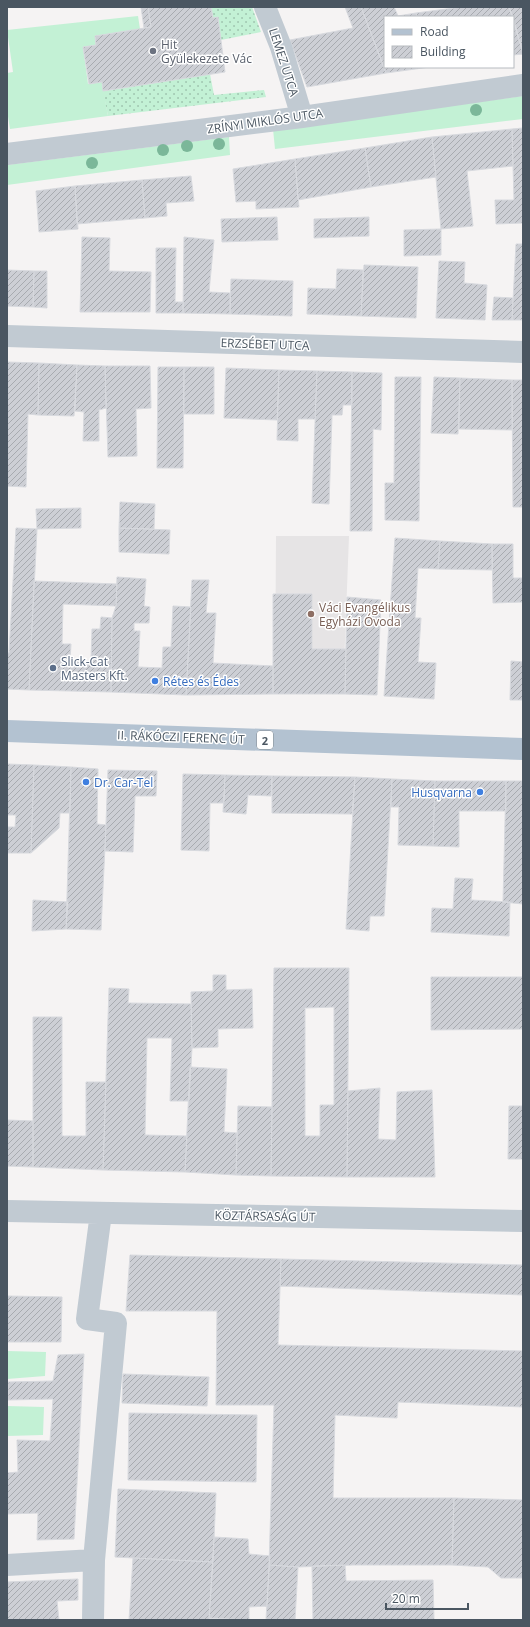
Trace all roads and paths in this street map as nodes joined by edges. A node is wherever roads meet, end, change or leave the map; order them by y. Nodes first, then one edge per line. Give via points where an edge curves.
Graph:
1 (266, 7) edge
2 (523, 86) edge
3 (302, 117) junction
4 (7, 154) edge
5 (7, 336) edge
6 (523, 352) edge
7 (7, 731) edge
8 (523, 749) edge
9 (7, 1211) edge
10 (101, 1212) junction
11 (523, 1221) edge
12 (94, 1560) junction
13 (7, 1566) edge
14 (93, 1620) edge

1 - 3 street, LEMEZ UTCA
2 - 3 street, ZRÍNYI MIKLÓS UTCA
3 - 4 street, ZRÍNYI MIKLÓS UTCA
5 - 6 street, ERZSÉBET UTCA
7 - 8 main road, II. RÁKÓCZI FERENC ÚT / 2
9 - 10 street, KÖZTÁRSASÁG ÚT
10 - 11 street, KÖZTÁRSASÁG ÚT
10 - 12 street via 87,1319 116,1323
12 - 13 street
12 - 14 street

